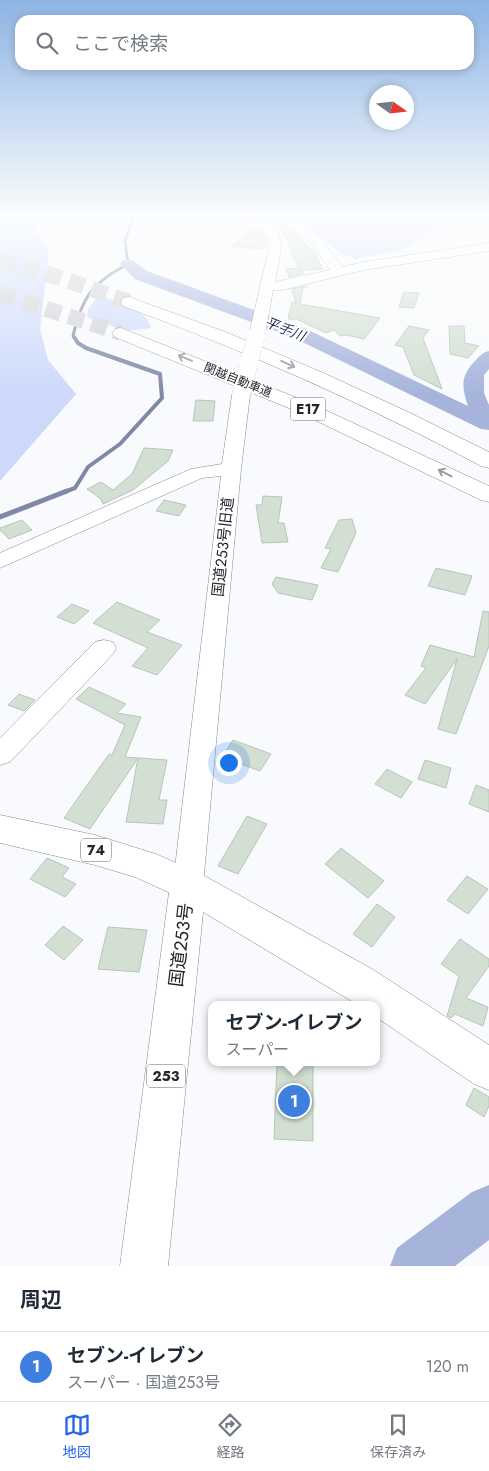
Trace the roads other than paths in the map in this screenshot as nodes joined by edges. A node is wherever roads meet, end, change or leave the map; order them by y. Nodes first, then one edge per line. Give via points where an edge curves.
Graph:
1 (270, 277) edge
2 (318, 277) edge
3 (268, 286) junction
4 (129, 302) tunnel mouth
5 (121, 334) tunnel mouth
6 (489, 461) edge
7 (232, 470) junction
8 (489, 495) edge
9 (0, 561) edge
10 (104, 648) dead end
11 (0, 755) edge
12 (0, 829) edge
13 (188, 885) junction
14 (489, 1070) edge
15 (144, 1266) edge

1 - 3 street, 国道253号旧道
2 - 3 street
3 - 7 street, 国道253号旧道, bridge via 241,396
4 -> 6 main road, E17 via 321,379
8 -> 5 main road, 関越自動車道 / E17 via 303,407
7 - 9 street via 198,473
7 - 13 street, 国道253号旧道
10 - 11 street
12 - 13 main road, 74 via 144,864
13 - 14 main road, 国道253号 via 358,982
13 - 15 main road, 国道253号 / 253

